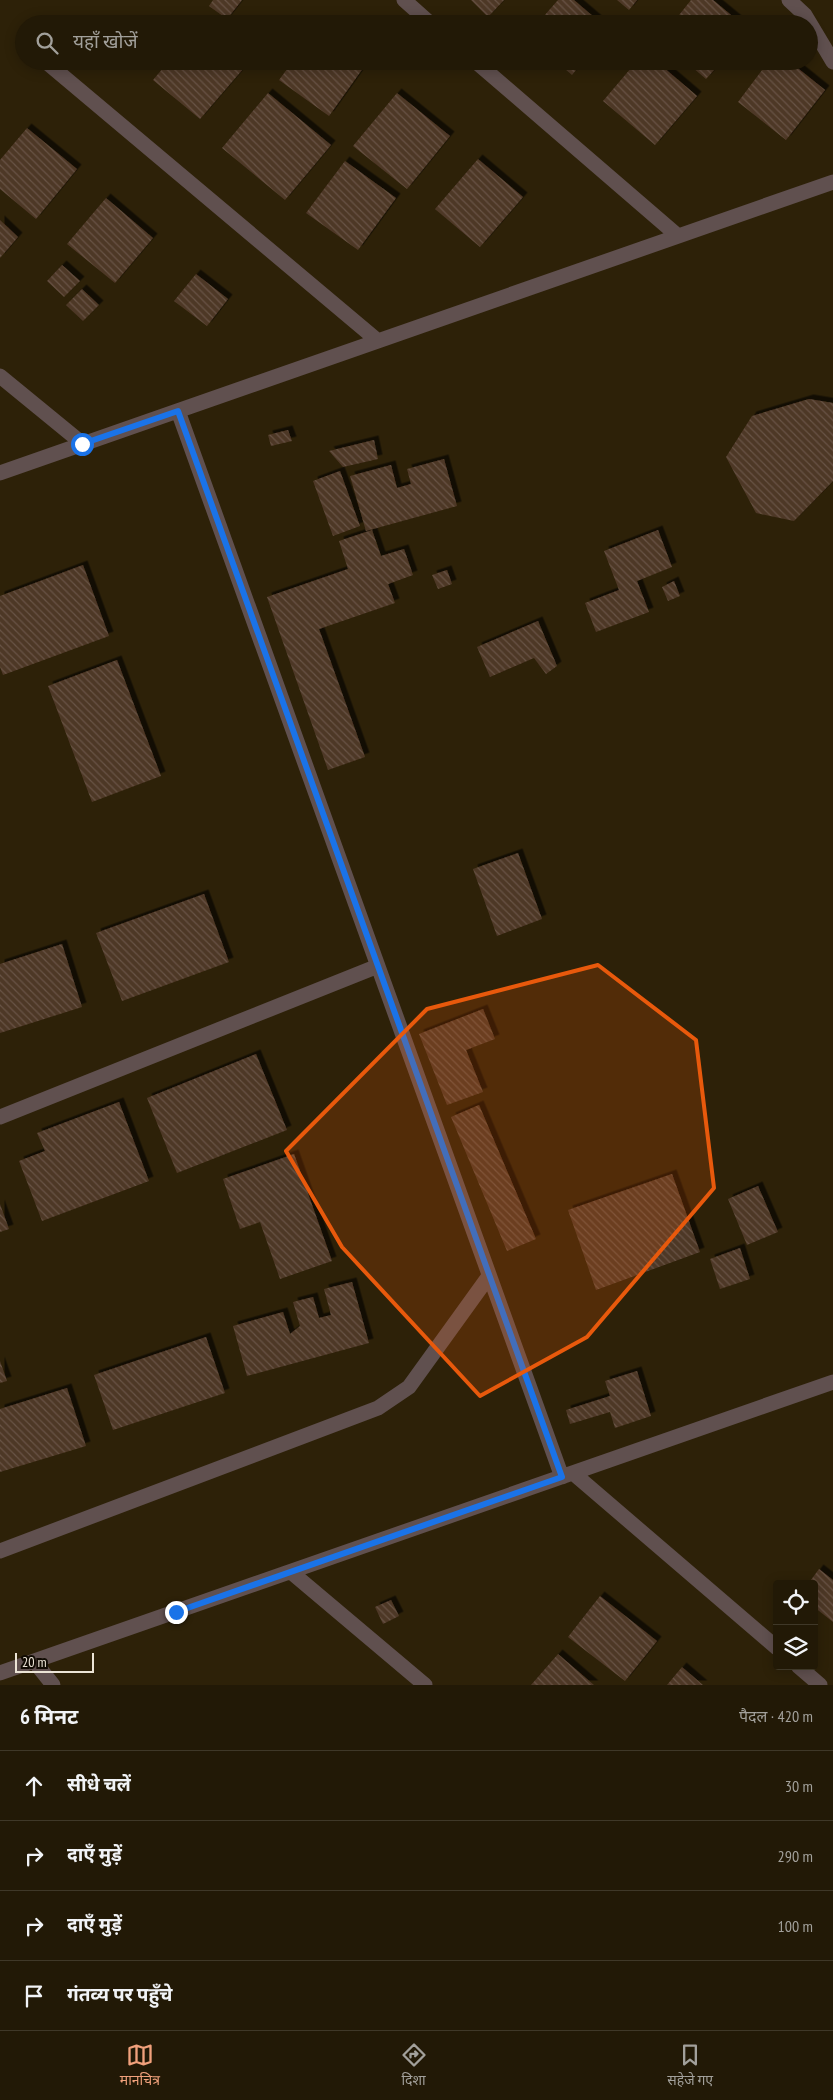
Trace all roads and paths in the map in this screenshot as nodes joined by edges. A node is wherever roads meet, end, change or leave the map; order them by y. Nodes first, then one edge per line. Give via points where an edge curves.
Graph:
1 (404, 0) edge
2 (789, 0) edge
3 (421, 15) edge
4 (805, 15) edge
5 (818, 37) edge
6 (833, 62) edge
7 (56, 70) edge
8 (485, 70) edge
9 (833, 182) edge
10 (678, 236) junction
11 (378, 341) junction
12 (0, 376) edge
13 (178, 411) junction
14 (82, 444) junction
15 (0, 474) edge
16 (378, 966) junction
17 (0, 1117) edge
18 (489, 1276) junction
19 (833, 1382) edge
20 (567, 1475) junction
21 (0, 1551) edge
22 (291, 1572) junction
23 (773, 1645) edge
24 (34, 1661) junction
25 (803, 1670) edge
26 (0, 1673) edge
27 (52, 1685) edge
28 (425, 1685) edge
29 (820, 1685) edge

1 - 3 street
2 - 4 street
5 - 6 street
7 - 11 street
8 - 10 street
9 - 10 street
10 - 11 street
11 - 13 street
12 - 14 street
13 - 14 street
13 - 16 street
14 - 15 street
16 - 17 street
16 - 18 street
18 - 20 street
18 - 21 street via 409,1387 378,1408
19 - 20 street
20 - 22 street
20 - 23 street
22 - 24 street
22 - 28 street
24 - 26 street
24 - 27 street
25 - 29 street

